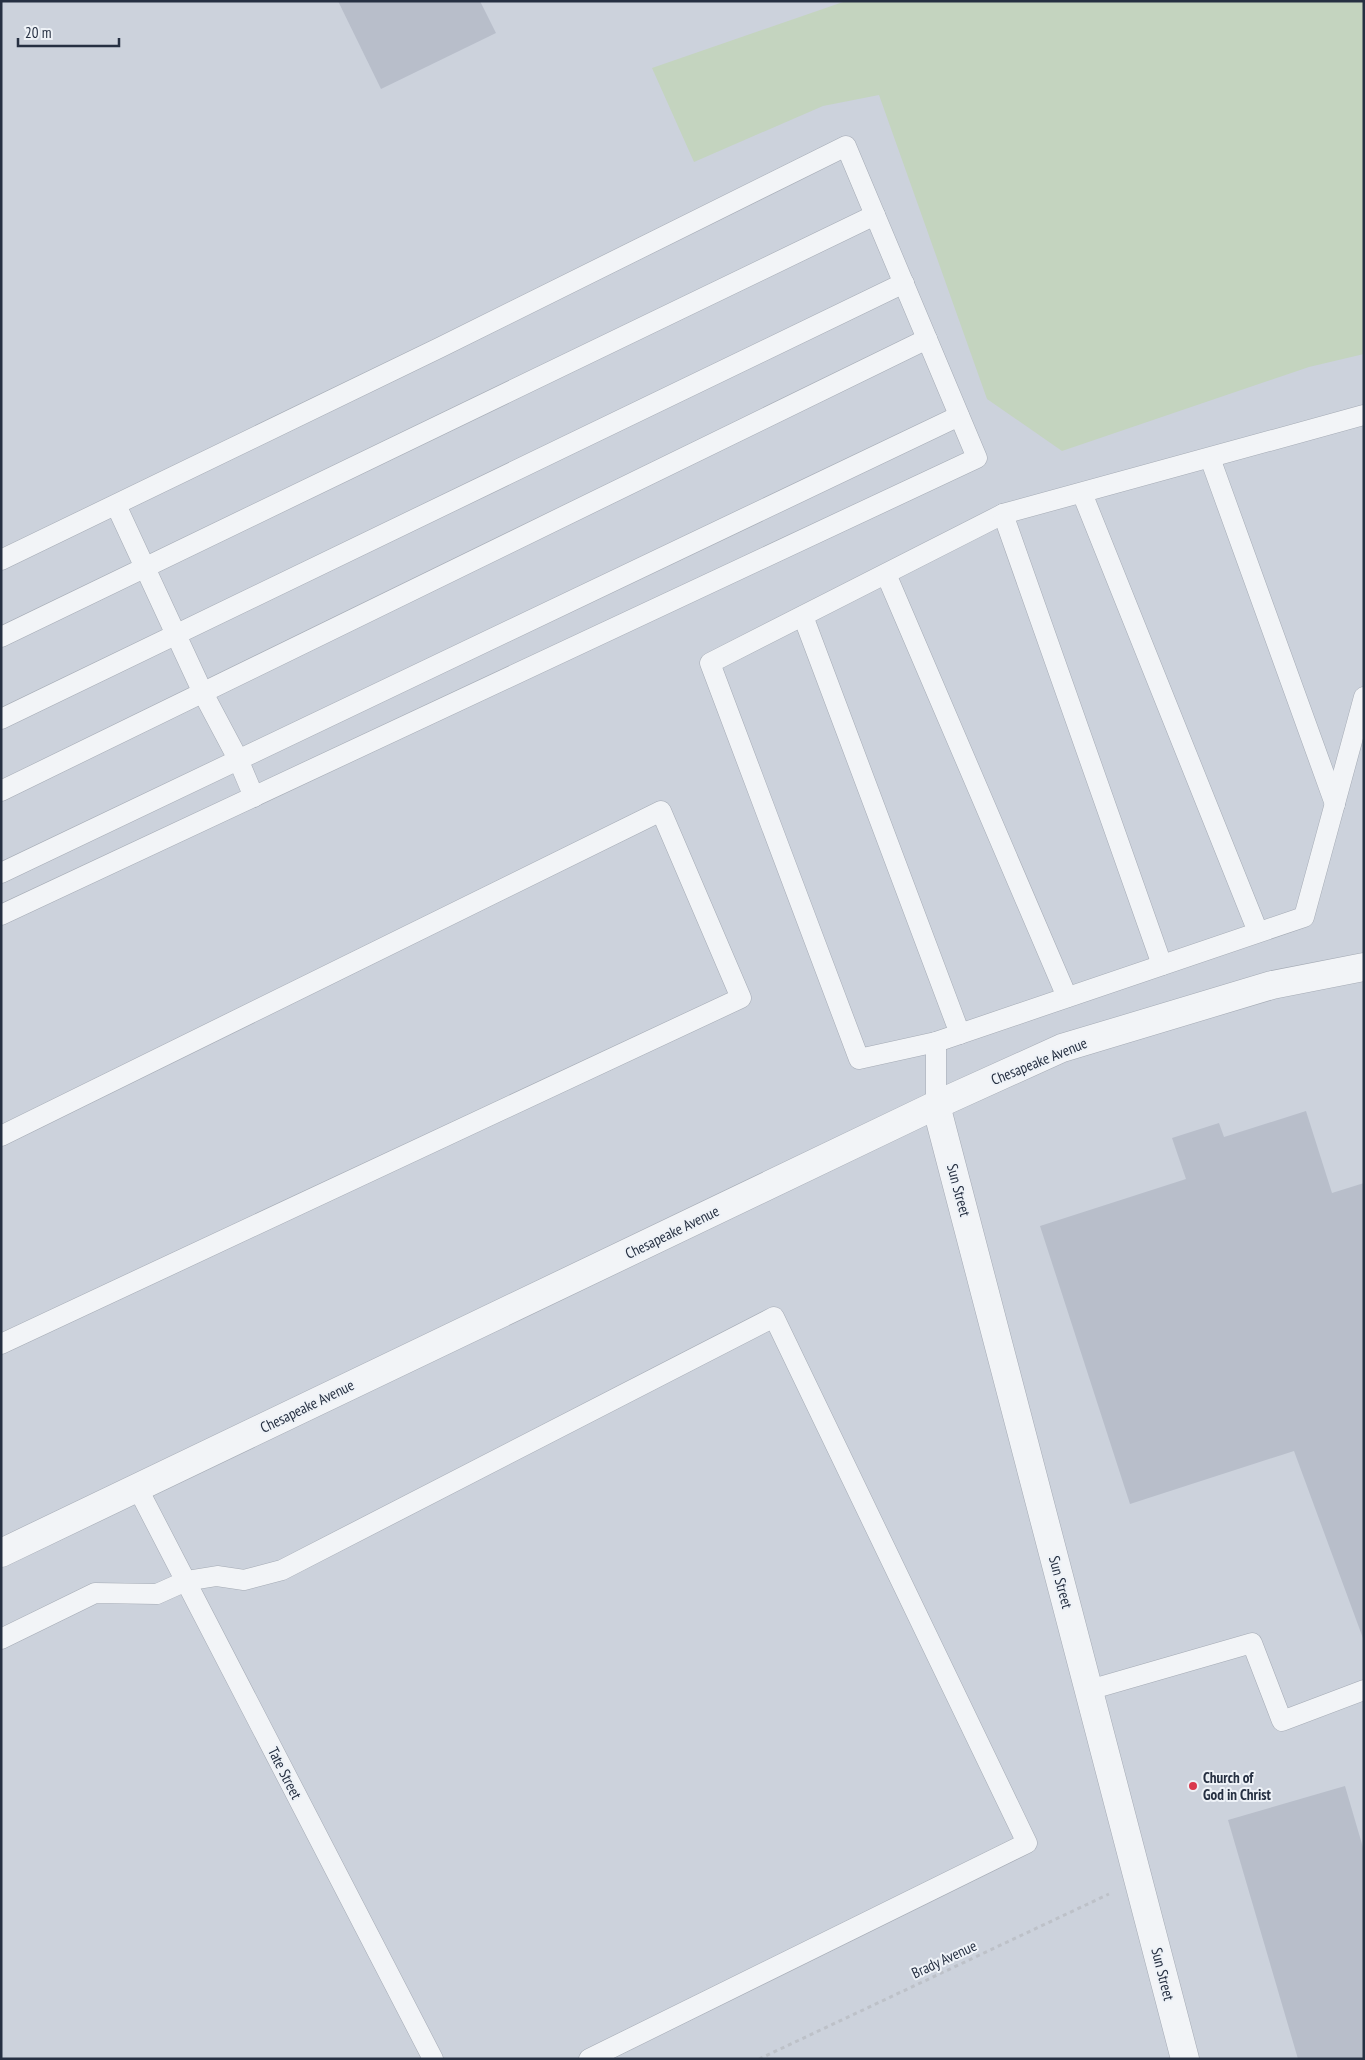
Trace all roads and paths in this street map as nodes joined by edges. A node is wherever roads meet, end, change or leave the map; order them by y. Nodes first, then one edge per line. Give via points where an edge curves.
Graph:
1 (875, 215) junction
2 (904, 283) junction
3 (927, 339) junction
4 (1364, 415) edge
5 (959, 416) junction
6 (1210, 458) junction
7 (1082, 493) junction
8 (116, 505) junction
9 (1003, 514) junction
10 (1, 560) edge
11 (145, 568) junction
12 (886, 574) junction
13 (803, 616) junction
14 (177, 634) junction
15 (1, 637) edge
16 (203, 692) junction
17 (1364, 697) edge
18 (1, 719) edge
19 (238, 760) junction
20 (1, 791) edge
21 (254, 797) junction
22 (1335, 804) junction
23 (1, 873) edge
24 (1, 915) edge
25 (1258, 932) junction
26 (1162, 965) junction
27 (1364, 967) edge
28 (1067, 997) junction
29 (960, 1034) junction
30 (936, 1042) junction
31 (936, 1105) junction
32 (1, 1136) edge
33 (1, 1344) edge
34 (137, 1488) junction
35 (2, 1549) edge
36 (186, 1581) junction
37 (1, 1639) edge
38 (1089, 1690) junction
39 (1364, 1690) edge
40 (1139, 1880) junction
41 (433, 2059) edge
42 (589, 2059) edge
43 (759, 2059) edge
44 (1185, 2059) edge

1 - 2 lane
1 - 8 lane via 846,146
1 - 11 lane
2 - 3 lane
2 - 14 lane
3 - 5 lane
3 - 16 lane
4 - 6 lane
5 - 19 lane
5 - 21 lane via 977,458
6 - 7 lane
6 - 22 lane
7 - 9 lane
7 - 25 lane
8 - 10 lane
8 - 11 lane
9 - 12 lane
9 - 26 lane
11 - 14 lane
11 - 15 lane
12 - 13 lane
12 - 28 lane
13 - 29 lane
13 - 30 lane via 710,663 859,1058
14 - 16 lane
14 - 18 lane
16 - 19 lane
16 - 20 lane
17 - 22 lane
19 - 21 lane
19 - 23 lane
21 - 24 lane
22 - 25 lane via 1304,917
25 - 26 lane
26 - 28 lane
27 - 31 street, Chesapeake Avenue via 1272,985 1062,1048
28 - 29 lane
29 - 30 lane
30 - 31 lane
31 - 34 street, Chesapeake Avenue
31 - 38 street, Sun Street
32 - 33 lane via 661,811 741,998
34 - 35 street, Chesapeake Avenue
34 - 36 lane, Tate Street
36 - 37 lane via 157,1594 95,1593
36 - 41 lane, Tate Street
36 - 42 lane via 217,1576 244,1580 282,1570 774,1317 1027,1843
38 - 39 lane via 1252,1643 1282,1721
38 - 40 street, Sun Street
40 - 43 path, Brady Avenue
40 - 44 street, Sun Street

